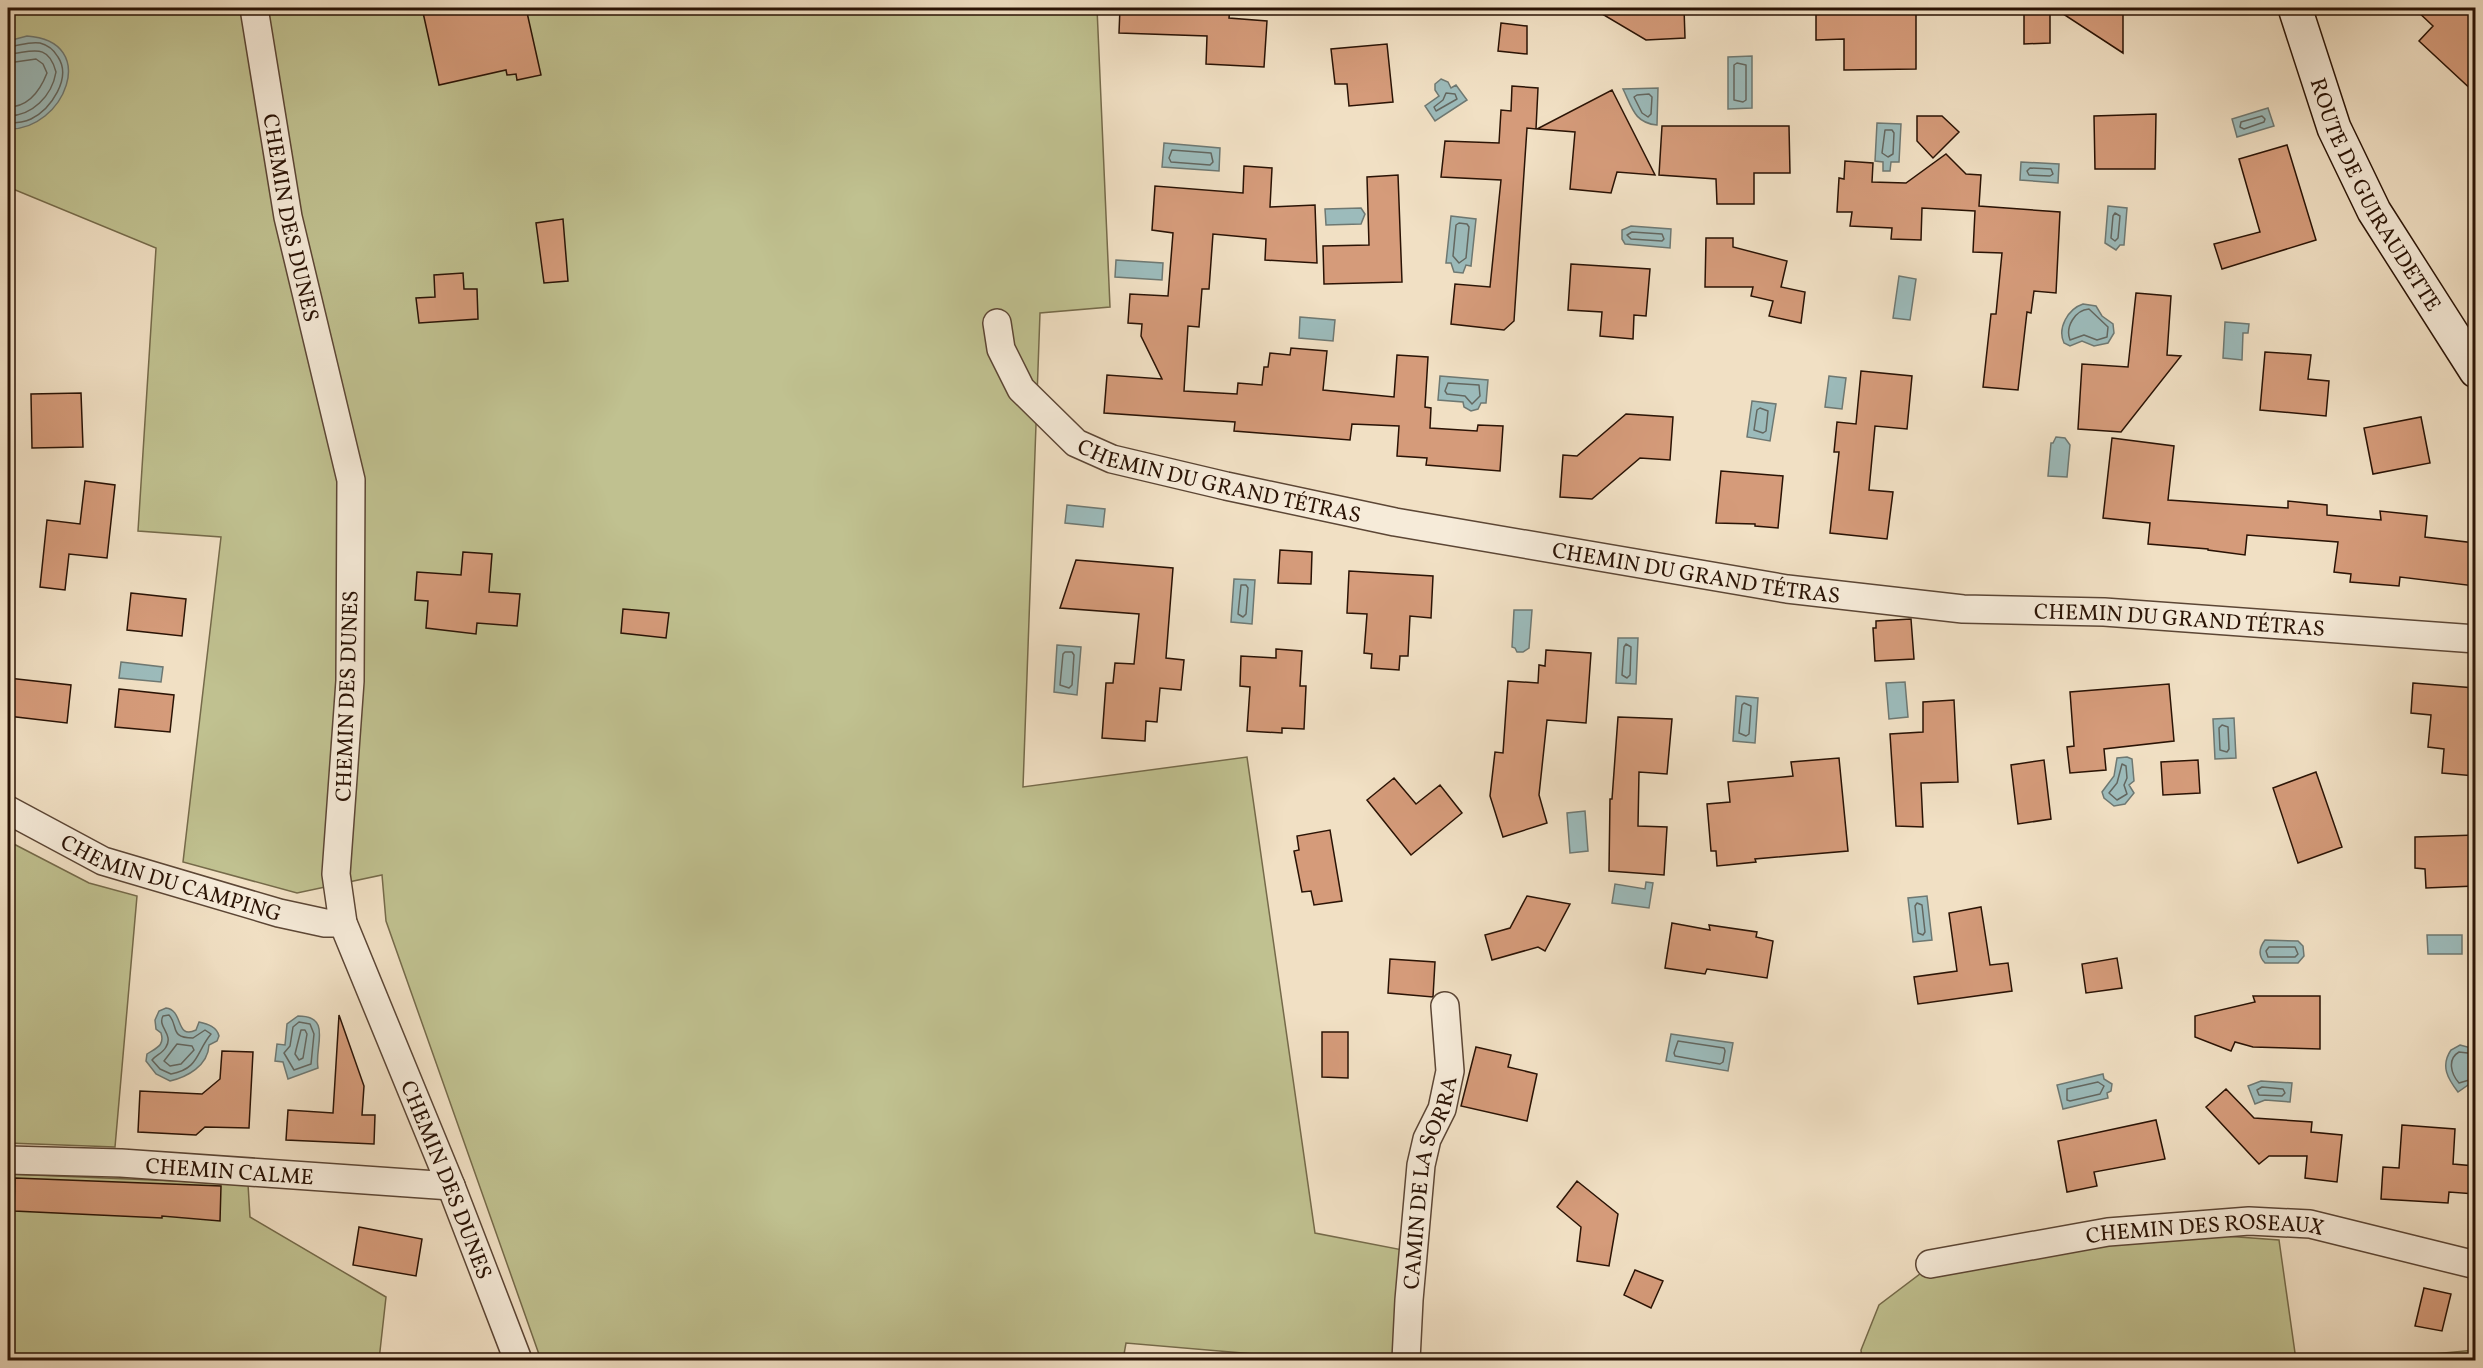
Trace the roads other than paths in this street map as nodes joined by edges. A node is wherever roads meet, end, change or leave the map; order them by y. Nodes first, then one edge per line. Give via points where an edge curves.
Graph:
1 (254, 8) edge
2 (2295, 8) edge
3 (997, 323) dead end
4 (2475, 371) edge
5 (2475, 639) edge
6 (8, 810) edge
7 (343, 923) junction
8 (1445, 1006) dead end
9 (8, 1160) edge
10 (451, 1186) junction
11 (1930, 1264) dead end
12 (2475, 1265) edge
13 (518, 1360) edge
14 (1407, 1360) edge

1 - 7 street, CHEMIN DES DUNES via 288,217 351,480 350,681 336,874
2 - 4 street, ROUTE DE GUIRAUDETTE via 2334,128 2374,211
3 - 5 street, CHEMIN DU GRAND TÉTRAS via 1001,349 1021,389 1076,443 1112,459 1226,486 1395,522 1787,589 1963,609 2115,613
6 - 7 street, CHEMIN DU CAMPING via 103,861 279,913
7 - 10 street, CHEMIN DES DUNES
8 - 14 street, CAMIN DE LA SORRA via 1450,1071 1442,1109 1420,1165
9 - 10 street, CHEMIN CALME via 121,1163
10 - 13 street, CHEMIN DES DUNES
11 - 12 street, CHEMIN DES ROSEAUX via 2108,1232 2248,1221 2310,1224

